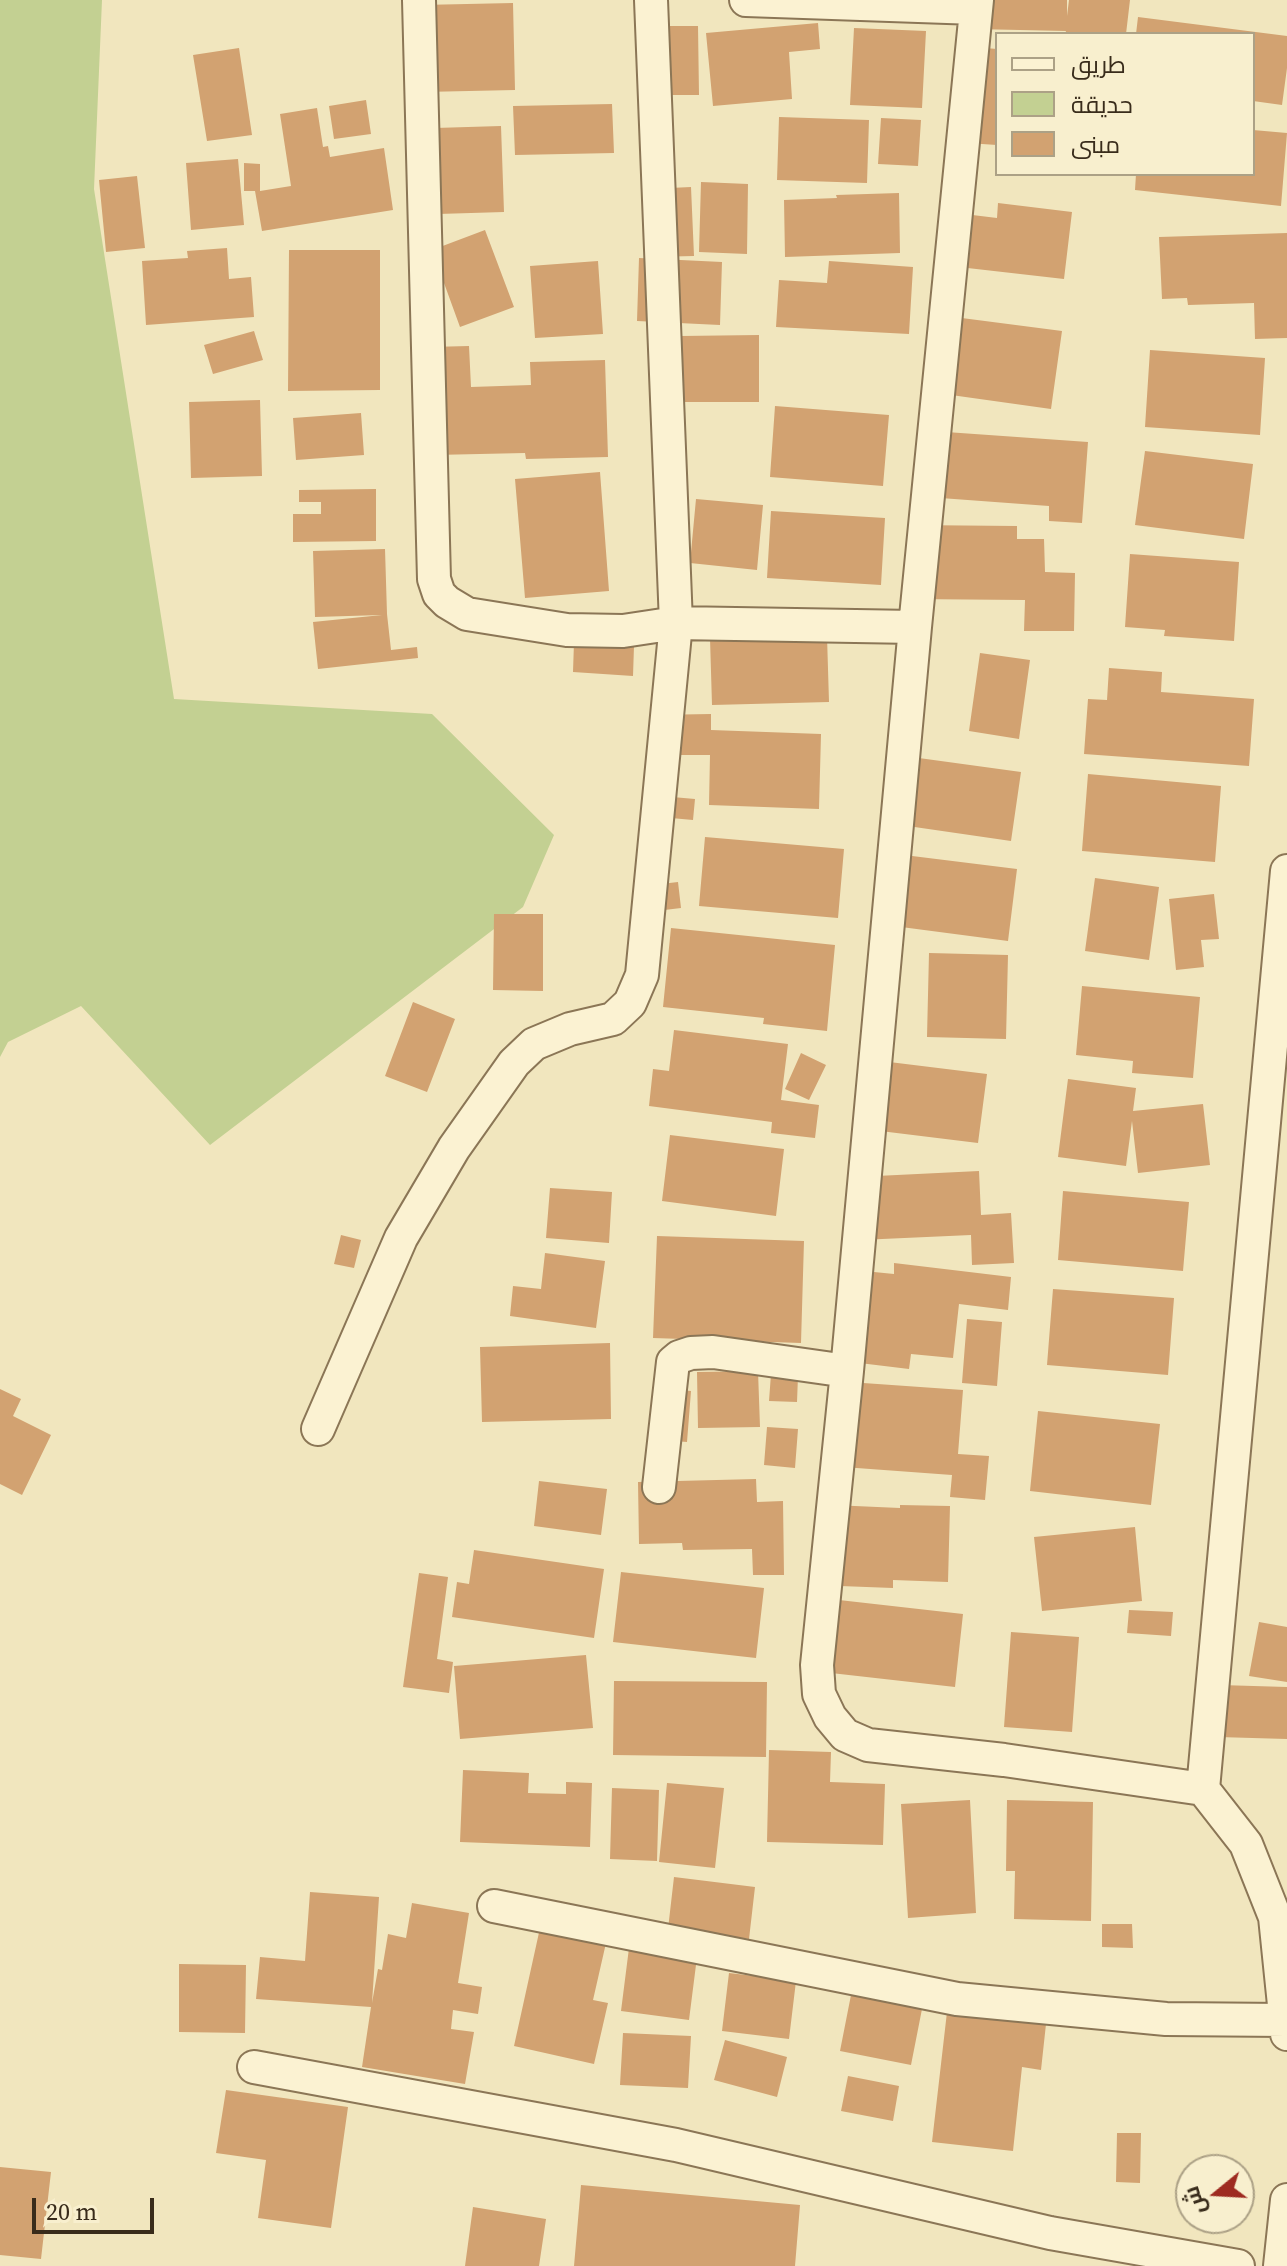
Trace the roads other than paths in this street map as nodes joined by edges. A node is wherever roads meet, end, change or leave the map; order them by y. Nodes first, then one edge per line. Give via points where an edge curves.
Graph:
1 (419, 0) edge
2 (651, 0) edge
3 (746, 0) edge
4 (976, 4) edge
5 (676, 623) junction
6 (915, 627) junction
7 (1287, 871) edge
8 (847, 1371) junction
9 (318, 1429) dead end
10 (659, 1487) dead end
11 (1203, 1789) junction
12 (494, 1906) dead end
13 (1286, 2027) edge
14 (254, 2067) dead end
15 (1287, 2200) edge
16 (1238, 2266) edge
17 (1280, 2266) edge

1 - 5 street via 434,579 439,594 467,614 567,630 623,631
2 - 5 street
3 - 4 street
4 - 6 street
5 - 6 street
5 - 9 street via 642,975 630,1003 613,1019 534,1044 514,1063 454,1148 401,1238
6 - 8 street
7 - 11 street
8 - 10 street via 713,1352 679,1357 673,1362
8 - 11 street via 817,1665 819,1694 845,1735 868,1745
11 - 13 street via 1246,1844 1275,1917
12 - 13 street via 957,1999
14 - 16 street via 676,2145 1050,2233
15 - 17 street

